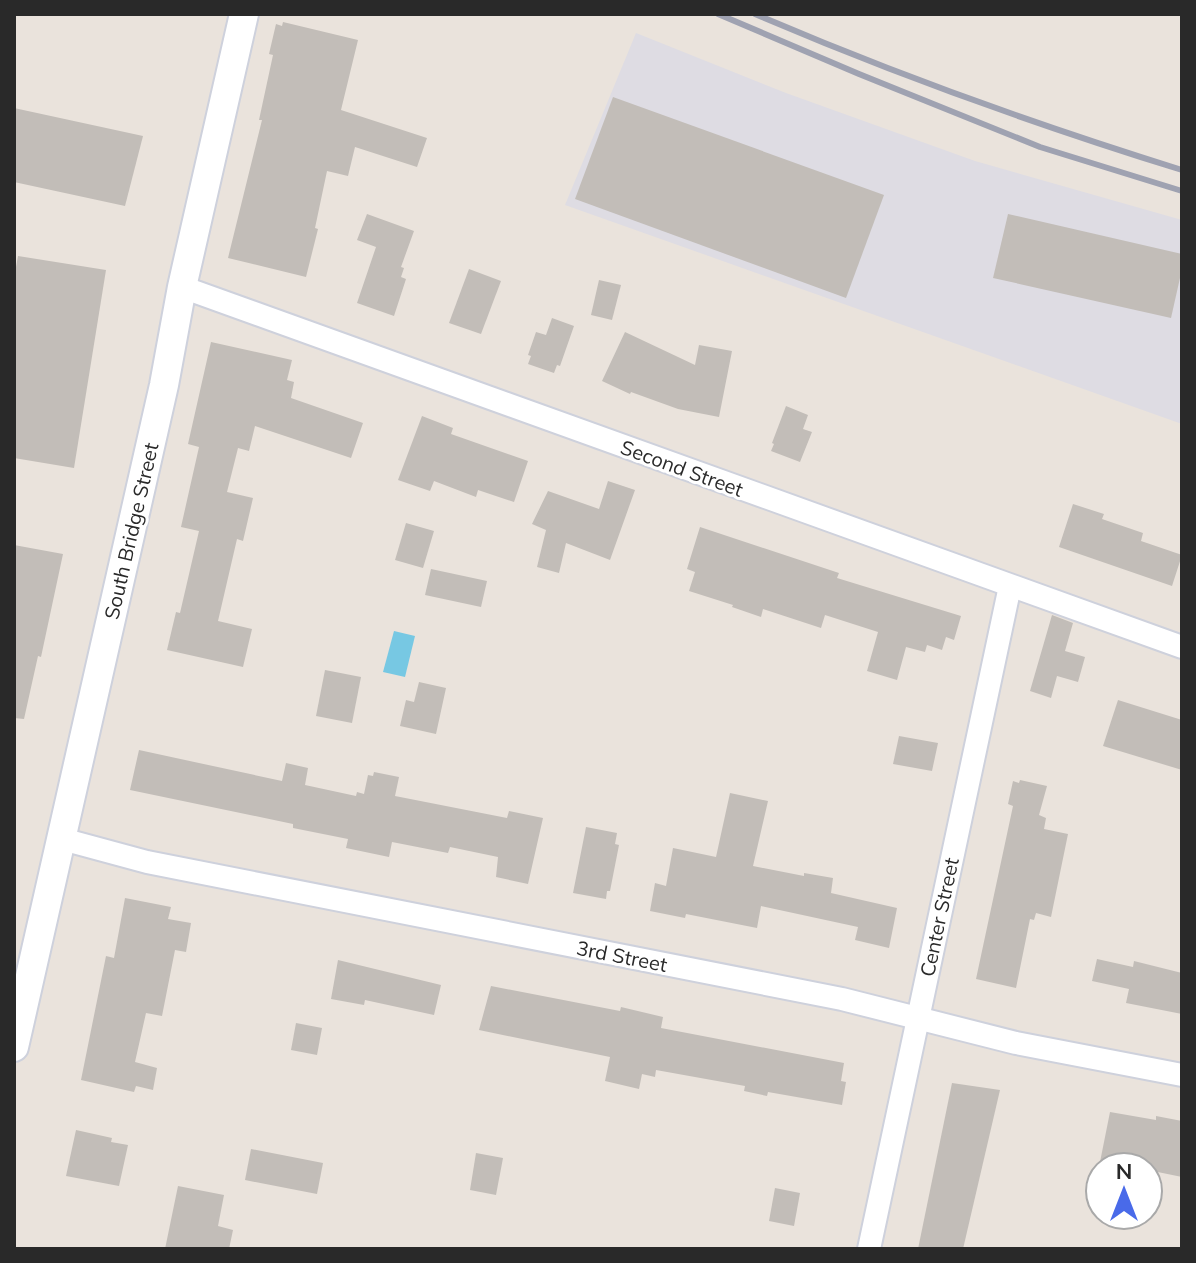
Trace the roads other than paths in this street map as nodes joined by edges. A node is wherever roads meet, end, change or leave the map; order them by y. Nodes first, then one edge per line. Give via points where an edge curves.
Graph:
1 (244, 14) edge
2 (182, 287) junction
3 (1010, 586) junction
4 (1182, 647) edge
5 (62, 839) junction
6 (917, 1018) junction
7 (14, 1047) edge
8 (1182, 1075) edge
9 (869, 1249) edge

1 - 2 street, South Bridge Street
2 - 3 street, Second Street
2 - 5 street, South Bridge Street
3 - 4 street, Second Street
3 - 6 street, Center Street
5 - 6 street, 3rd Street via 147,862
5 - 7 street, South Bridge Street
6 - 8 street, 3rd Street
6 - 9 street, Center Street

